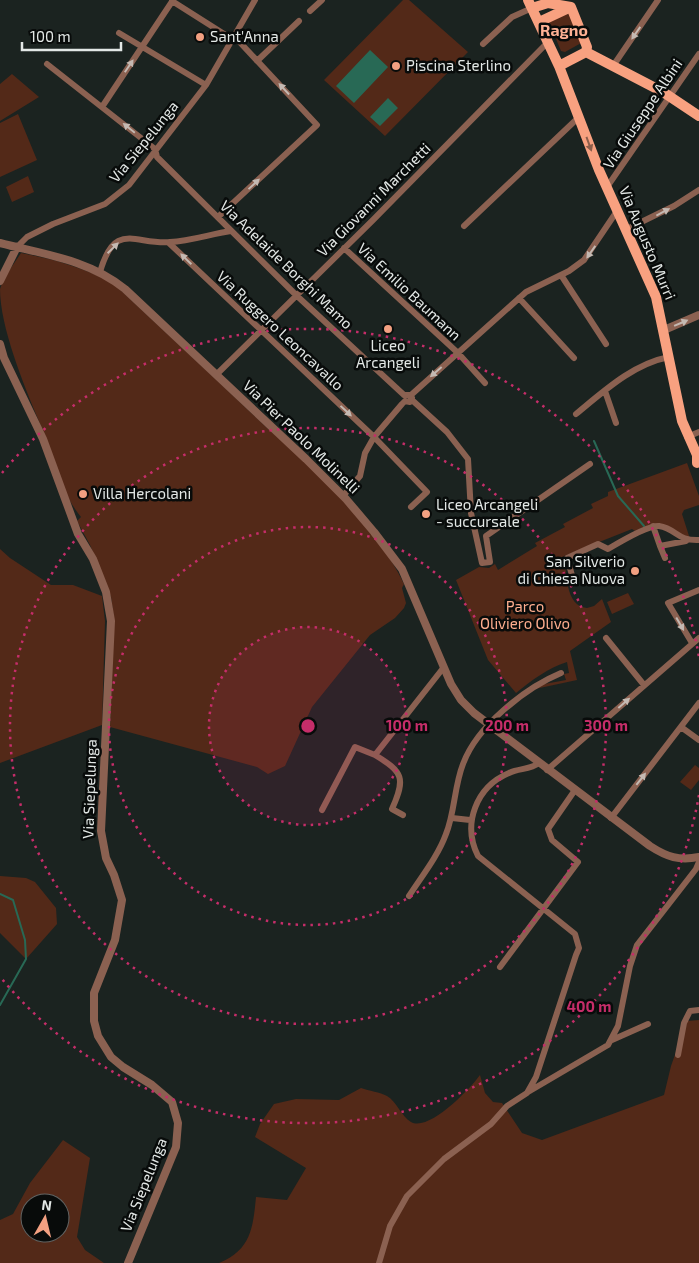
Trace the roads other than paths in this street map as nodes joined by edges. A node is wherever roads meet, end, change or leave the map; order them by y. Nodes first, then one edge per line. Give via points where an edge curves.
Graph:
1 (255, 0) edge
2 (322, 0) edge
3 (658, 0) edge
4 (173, 1) edge
5 (573, 3) edge
6 (530, 4) edge
7 (310, 12) dead end
8 (299, 21) dead end
9 (539, 22) junction
10 (119, 32) dead end
11 (233, 37) junction
12 (548, 42) junction
13 (483, 44) dead end
14 (143, 46) junction
15 (586, 52) junction
16 (699, 54) edge
17 (257, 60) junction
18 (47, 64) dead end
19 (559, 66) junction
20 (613, 66) junction
21 (206, 85) junction
22 (670, 96) junction
23 (102, 107) junction
24 (699, 116) edge
25 (579, 117) junction
26 (156, 150) junction
27 (607, 188) junction
28 (698, 194) edge
29 (617, 211) junction
30 (218, 217) junction
31 (464, 226) dead end
32 (231, 230) junction
33 (626, 230) junction
34 (0, 243) edge
35 (169, 243) junction
36 (17, 248) junction
37 (344, 248) junction
38 (100, 272) junction
39 (561, 276) junction
40 (0, 282) edge
41 (296, 295) junction
42 (519, 298) junction
43 (699, 315) edge
44 (260, 329) junction
45 (664, 330) junction
46 (0, 344) edge
47 (606, 344) dead end
48 (458, 353) junction
49 (669, 357) junction
50 (574, 358) dead end
51 (216, 374) junction
52 (485, 383) dead end
53 (605, 391) junction
54 (408, 398) junction
55 (576, 414) dead end
56 (616, 423) dead end
57 (699, 432) edge
58 (374, 437) junction
59 (687, 437) junction
60 (590, 464) dead end
61 (698, 466) edge
62 (343, 496) junction
63 (411, 506) dead end
64 (653, 526) junction
65 (699, 540) edge
66 (686, 541) junction
67 (660, 546) junction
68 (665, 558) dead end
69 (574, 582) dead end
70 (699, 590) edge
71 (606, 638) dead end
72 (699, 638) edge
73 (692, 643) junction
74 (444, 667) junction
75 (561, 673) dead end
76 (644, 686) junction
77 (699, 703) edge
78 (489, 726) junction
79 (681, 727) junction
80 (699, 740) edge
81 (375, 755) junction
82 (538, 763) junction
83 (547, 770) junction
84 (575, 790) junction
85 (322, 810) dead end
86 (403, 815) dead end
87 (452, 818) junction
88 (611, 818) junction
89 (470, 820) junction
90 (699, 857) edge
91 (699, 862) edge
92 (409, 896) dead end
93 (544, 909) junction
94 (500, 967) dead end
95 (699, 1010) edge
96 (648, 1024) dead end
97 (612, 1040) junction
98 (678, 1055) dead end
99 (527, 1093) junction
100 (128, 1263) edge
101 (379, 1263) edge

1 - 11 street, Via Siepelunga
2 - 7 street
3 -> 20 street
4 - 11 street
4 - 14 street
5 - 6 main road
5 - 9 main road
5 - 15 main road
6 - 9 main road, Via Augusto Murri
6 - 13 street
8 - 17 street
9 - 12 main road, Via Augusto Murri
10 - 14 street
11 - 17 street
11 - 21 street, Via Siepelunga
12 - 19 main road, Via Augusto Murri
12 - 37 street, Via Giovanni Marchetti
14 - 21 street
23 -> 14 street
15 - 19 main road
15 - 20 main road
16 - 22 street, Via Giuseppe Albini
30 -> 17 street via 317,125
18 - 23 street, Via Adelaide Borghi Mamo
19 - 25 main road, Via Augusto Murri
20 - 22 main road
21 - 26 street, Via Siepelunga
22 - 24 main road
22 - 27 street, Via Giuseppe Albini
26 -> 23 street, Via Adelaide Borghi Mamo
25 -> 27 main road, Via Augusto Murri
25 - 31 street
26 - 30 street, Via Adelaide Borghi Mamo via 157,157
26 - 36 street, Via Siepelunga via 122,193 99,207 32,234
27 - 29 main road, Via Augusto Murri
33 -> 28 street
29 - 33 main road, Via Augusto Murri
29 -> 39 street via 587,257
30 - 32 street, Via Adelaide Borghi Mamo
32 - 35 street
32 - 41 street, Via Adelaide Borghi Mamo
33 - 45 main road, Via Augusto Murri via 656,297
34 - 36 street, Via Pier Paolo Molinelli
38 -> 35 street via 113,245 125,239
44 -> 35 street, Via Ruggero Leoncavallo
36 - 38 street, Via Pier Paolo Molinelli
36 - 40 street, Via Siepelunga
37 - 41 street, Via Giovanni Marchetti
37 - 48 street, Via Emilio Baumann
38 - 51 street, Via Pier Paolo Molinelli via 125,289
39 - 42 street via 535,286
39 - 47 street
41 - 44 street, Via Giovanni Marchetti
41 - 54 street, Via Adelaide Borghi Mamo
42 - 48 street
42 - 50 street
45 -> 43 street
44 - 51 street, Via Giovanni Marchetti
44 -> 58 street, Via Ruggero Leoncavallo
45 - 49 main road, Via Augusto Murri
46 - 100 street, Via Siepelunga via 43,439 78,534 93,559 109,605 111,621 101,831 106,858 122,900 115,940 94,993 94,1021 98,1036 112,1057 172,1102 178,1123 176,1147
48 - 52 street, Via Emilio Baumann
48 -> 54 street
49 - 53 street via 654,360 635,370
49 - 59 main road, Via Augusto Murri
51 - 62 street, Via Pier Paolo Molinelli
53 - 55 street
53 - 56 street
54 - 58 street
54 - 60 street, Via Adelaide Borghi Mamo via 447,432 468,459 471,513 482,563 490,562 486,536
57 - 59 street
58 - 62 street via 367,448 360,476
58 - 63 street, Via Ruggero Leoncavallo via 427,492
59 - 61 main road, Via Augusto Murri via 691,457
62 - 74 street, Via Pier Paolo Molinelli via 402,569
64 - 66 street via 669,530
64 - 67 street
64 - 69 street via 608,548 598,544 569,556 567,560
65 - 66 street
66 - 67 street
67 - 68 street
70 -> 73 street via 668,603
71 - 76 street
72 - 73 street
73 - 76 street
74 - 78 street, Via Pier Paolo Molinelli via 461,700
74 - 81 street
75 - 78 street via 539,682
83 -> 76 street
77 - 79 street
78 - 82 street, Via Pier Paolo Molinelli
78 - 87 street via 463,763
79 - 80 street
88 -> 79 street
81 - 85 street via 354,748
81 - 86 street via 393,766 401,777 401,789 392,809
82 - 83 street, Via Pier Paolo Molinelli
82 - 89 street via 534,767 510,772 491,783 475,806
83 - 84 street, Via Pier Paolo Molinelli
84 - 88 street, Via Pier Paolo Molinelli
84 - 93 street via 548,829 552,840 578,862
87 - 89 street
87 - 92 street via 440,848
88 - 90 street, Via Pier Paolo Molinelli via 660,852 678,859
89 - 93 street via 471,839 478,856
91 - 97 street via 637,945
93 - 94 street
93 - 99 street via 575,934 579,948 536,1077
95 - 98 street via 690,1011 684,1023
96 - 97 street
97 - 99 street
99 - 101 street via 444,1160 407,1196 390,1226

